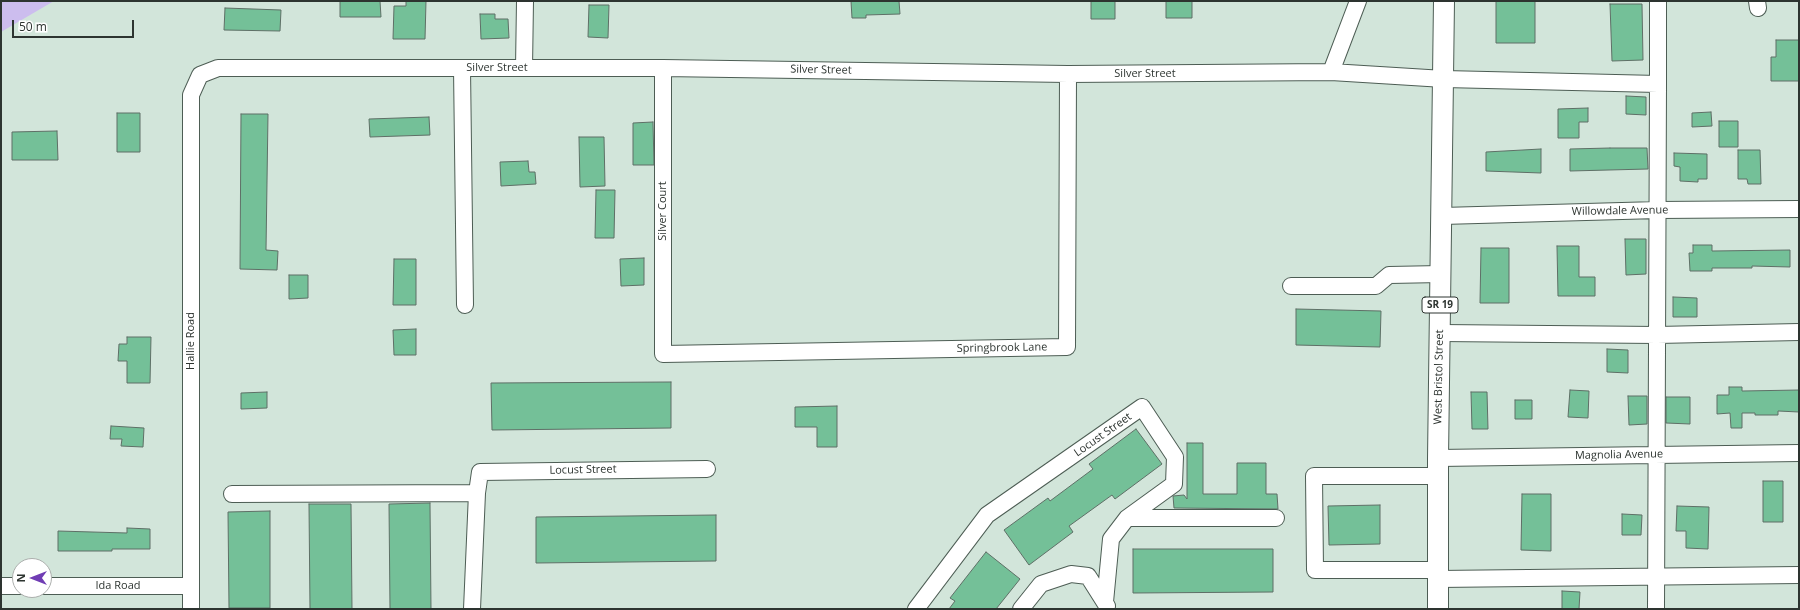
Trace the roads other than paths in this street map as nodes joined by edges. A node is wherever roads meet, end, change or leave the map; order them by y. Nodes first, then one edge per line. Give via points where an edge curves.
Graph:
1 (525, 1) edge
2 (1358, 1) edge
3 (1444, 1) edge
4 (1658, 1) edge
5 (462, 68) junction
6 (524, 68) junction
7 (663, 68) junction
8 (1331, 72) junction
9 (1068, 74) junction
10 (200, 75) joint
11 (1444, 79) junction
12 (1658, 84) junction
13 (1799, 209) edge
14 (1658, 210) junction
15 (1442, 216) junction
16 (1441, 274) junction
17 (1291, 286) dead end
18 (465, 305) dead end
19 (1799, 332) edge
20 (1440, 333) junction
21 (1657, 335) junction
22 (663, 354) joint
23 (1799, 453) edge
24 (1656, 455) junction
25 (1438, 467) junction
26 (707, 469) dead end
27 (477, 493) junction
28 (232, 494) dead end
29 (1127, 518) junction
30 (1276, 518) dead end
31 (1438, 574) junction
32 (1799, 576) edge
33 (1656, 577) junction
34 (1, 586) edge
35 (12, 586) edge
36 (52, 586) edge
37 (191, 586) junction
38 (1107, 606) edge
39 (191, 609) edge
40 (472, 609) edge
41 (916, 609) edge
42 (1021, 609) edge
43 (1438, 609) edge
44 (1656, 609) edge

1 - 6 street
2 - 8 street
3 - 11 main road, West Bristol Street / SR 19
4 - 12 street
5 - 6 street, Silver Street
5 - 10 street, Silver Street via 218,68
5 - 18 street
6 - 7 street, Silver Street
7 - 9 street, Silver Street
7 - 22 street, Silver Court
8 - 9 street, Silver Street
8 - 11 street, Silver Street
9 - 22 street, Springbrook Lane via 1068,347
10 - 37 street, Hallie Road via 191,95
11 - 12 street, Silver Street
11 - 15 main road, West Bristol Street / SR 19
12 - 14 street
13 - 14 street, Willowdale Avenue
14 - 15 street, Willowdale Avenue
14 - 21 street
15 - 16 main road, West Bristol Street / SR 19
16 - 17 street via 1389,275 1376,286
16 - 20 main road, West Bristol Street / SR 19
19 - 21 street
20 - 21 street
20 - 25 main road, West Bristol Street / SR 19
21 - 24 street
23 - 24 street, Magnolia Avenue
24 - 25 street, Magnolia Avenue
24 - 33 street
25 - 31 main road, West Bristol Street / SR 19
25 - 31 street, Magnolia Avenue via 1314,476 1315,570
26 - 27 street, Locust Street via 480,472
27 - 28 street
27 - 40 street, Locust Street
29 - 30 street
29 - 38 street, Locust Street via 1111,539
29 - 41 street, Locust Street via 1174,484 1175,457 1142,407 987,515
31 - 33 street
31 - 43 main road, West Bristol Street / SR 19
32 - 33 street
33 - 44 street
34 - 35 street
36 - 37 street, Ida Road
37 - 39 street, Hallie Road
38 - 42 street, Locust Street via 1088,576 1071,574 1041,584

